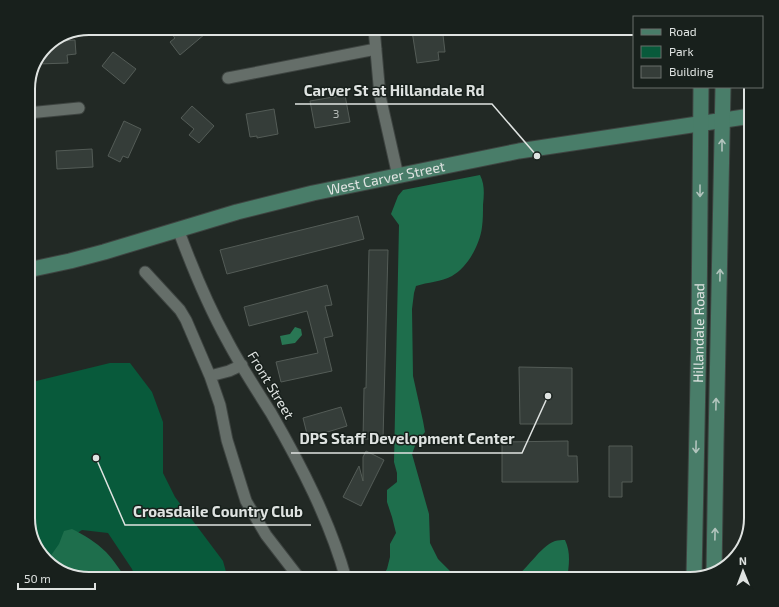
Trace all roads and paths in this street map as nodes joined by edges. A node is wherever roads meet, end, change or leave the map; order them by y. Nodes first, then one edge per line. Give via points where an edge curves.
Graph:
1 (375, 35) edge
2 (376, 49) junction
3 (228, 78) dead end
4 (701, 88) edge
5 (723, 88) edge
6 (78, 108) dead end
7 (35, 112) edge
8 (744, 117) edge
9 (723, 119) junction
10 (700, 124) junction
11 (398, 176) junction
12 (178, 229) junction
13 (35, 268) edge
14 (146, 272) dead end
15 (242, 365) junction
16 (210, 376) junction
17 (714, 566) edge
18 (294, 572) edge
19 (344, 572) edge
20 (694, 572) edge

1 - 2 street
2 - 3 street
2 - 11 street via 383,111
4 - 10 main road, Hillandale Road
5 - 9 main road, Hillandale Road
6 - 7 street
8 - 9 main road, West Carver Street
9 - 10 main road, West Carver Street
17 -> 9 main road, Hillandale Road
10 - 11 main road, West Carver Street via 519,151
10 -> 20 main road, Hillandale Road
11 - 12 main road, West Carver Street via 249,209
12 - 13 main road, West Carver Street via 90,256
12 - 15 street, Front Street via 203,295
14 - 16 street via 180,310
15 - 16 street
15 - 19 street, Front Street via 314,495 336,546
16 - 18 street via 246,501 266,536

